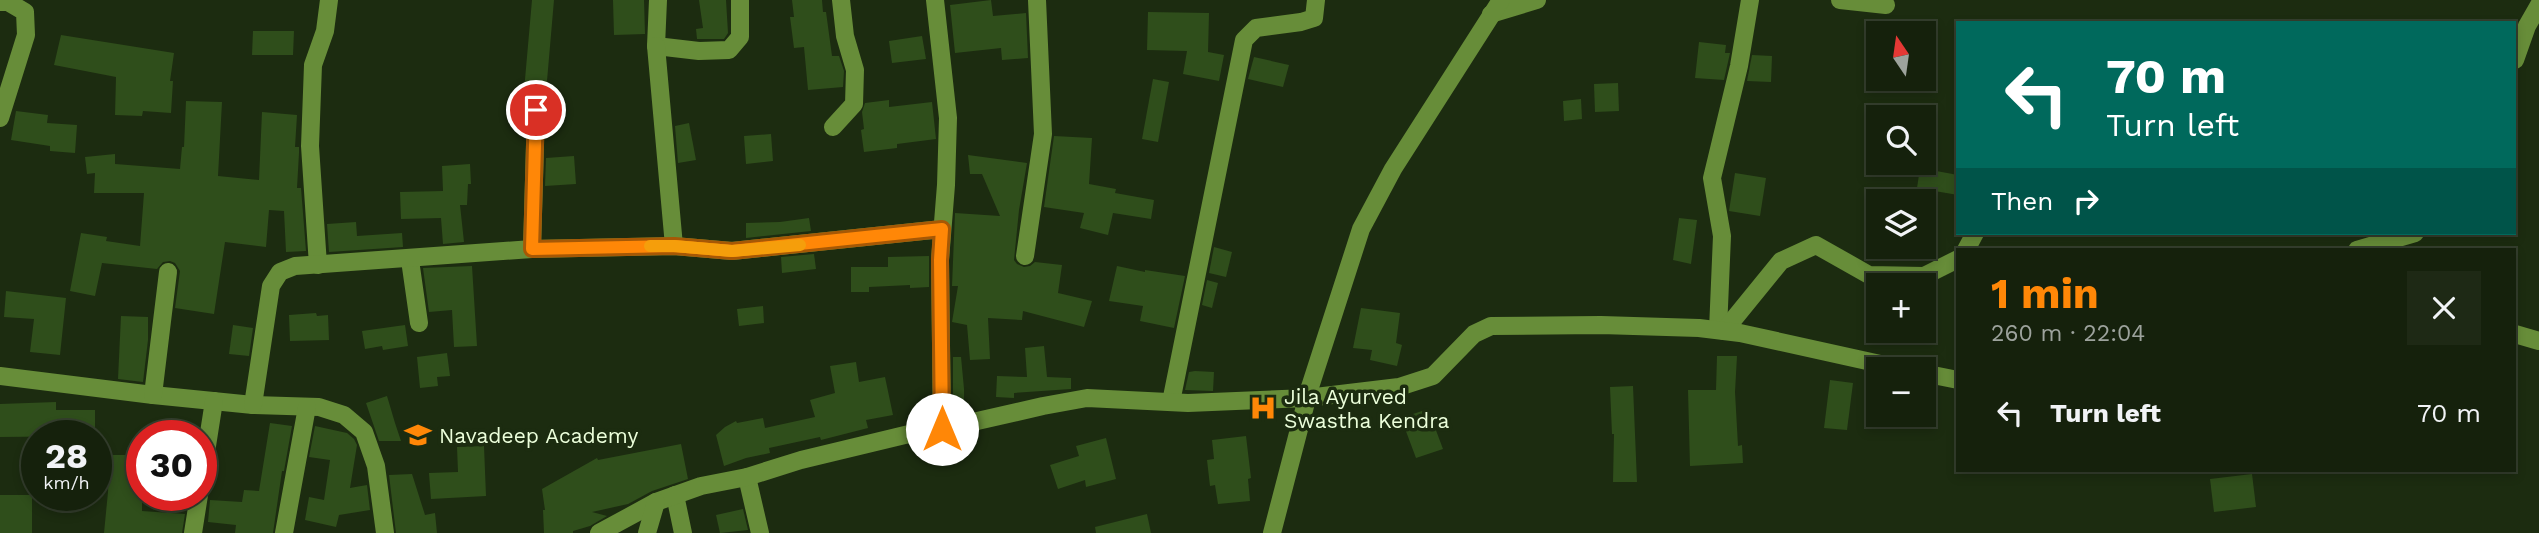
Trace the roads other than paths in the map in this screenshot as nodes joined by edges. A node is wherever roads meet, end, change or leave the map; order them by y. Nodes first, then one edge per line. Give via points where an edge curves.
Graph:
1 (329, 0) edge
2 (658, 0) edge
3 (740, 0) edge
4 (841, 0) edge
5 (935, 0) edge
6 (1037, 0) edge
7 (1316, 0) edge
8 (1537, 0) edge
9 (1750, 0) edge
10 (1840, 0) edge
11 (0, 2) edge
12 (1886, 5) dead end
13 (2539, 5) edge
14 (1496, 7) edge
15 (656, 46) junction
16 (2516, 57) edge
17 (536, 110) dead end
18 (0, 118) edge
19 (833, 127) dead end
20 (942, 229) junction
21 (2409, 235) edge
22 (674, 246) junction
23 (2364, 248) edge
24 (532, 249) junction
25 (1026, 256) dead end
26 (410, 260) junction
27 (1956, 260) edge
28 (318, 265) junction
29 (168, 272) dead end
30 (419, 323) dead end
31 (1721, 330) junction
32 (2516, 334) edge
33 (2539, 341) edge
34 (1866, 361) edge
35 (0, 376) edge
36 (1936, 376) edge
37 (1956, 380) edge
38 (153, 395) junction
39 (1307, 398) junction
40 (214, 401) junction
41 (1171, 402) junction
42 (253, 405) junction
43 (307, 407) junction
44 (211, 420) edge
45 (942, 429) junction
46 (747, 477) junction
47 (675, 495) junction
48 (656, 502) junction
49 (197, 511) edge
50 (193, 533) edge
51 (284, 533) edge
52 (385, 533) edge
53 (599, 533) edge
54 (647, 533) edge
55 (683, 533) edge
56 (760, 533) edge
57 (1272, 533) edge

1 - 28 street via 313,65 310,146
2 - 15 street
3 - 15 street via 740,37 729,50
4 - 19 street via 855,70 854,104
5 - 20 street via 948,118
6 - 25 street via 1043,134
7 - 41 street via 1314,18 1256,28 1244,40
8 - 14 street
9 - 31 street via 1712,178 1723,236
10 - 12 street
11 - 18 street via 25,12 26,36
13 - 16 street
14 - 39 street via 1393,169 1361,229
15 - 22 street
17 - 24 street
20 - 22 street via 732,251
20 - 45 street
21 - 23 street
22 - 24 street
24 - 26 street
26 - 28 street
26 - 30 street
27 - 31 street via 1924,276 1869,275 1816,244 1782,261
28 - 42 street via 280,272 271,286
29 - 38 street
31 - 34 street
31 - 39 street via 1491,326 1474,334 1433,376 1399,387
32 - 33 street
35 - 38 street
36 - 37 street
38 - 40 street
39 - 41 street
39 - 57 street
40 - 42 street
40 - 44 street
41 - 45 street via 1087,398
42 - 43 street
43 - 51 street
43 - 52 street via 344,415 364,432 376,467
45 - 46 street via 801,460
46 - 47 street
46 - 56 street
47 - 48 street
47 - 55 street
48 - 53 street
48 - 54 street
49 - 50 street

